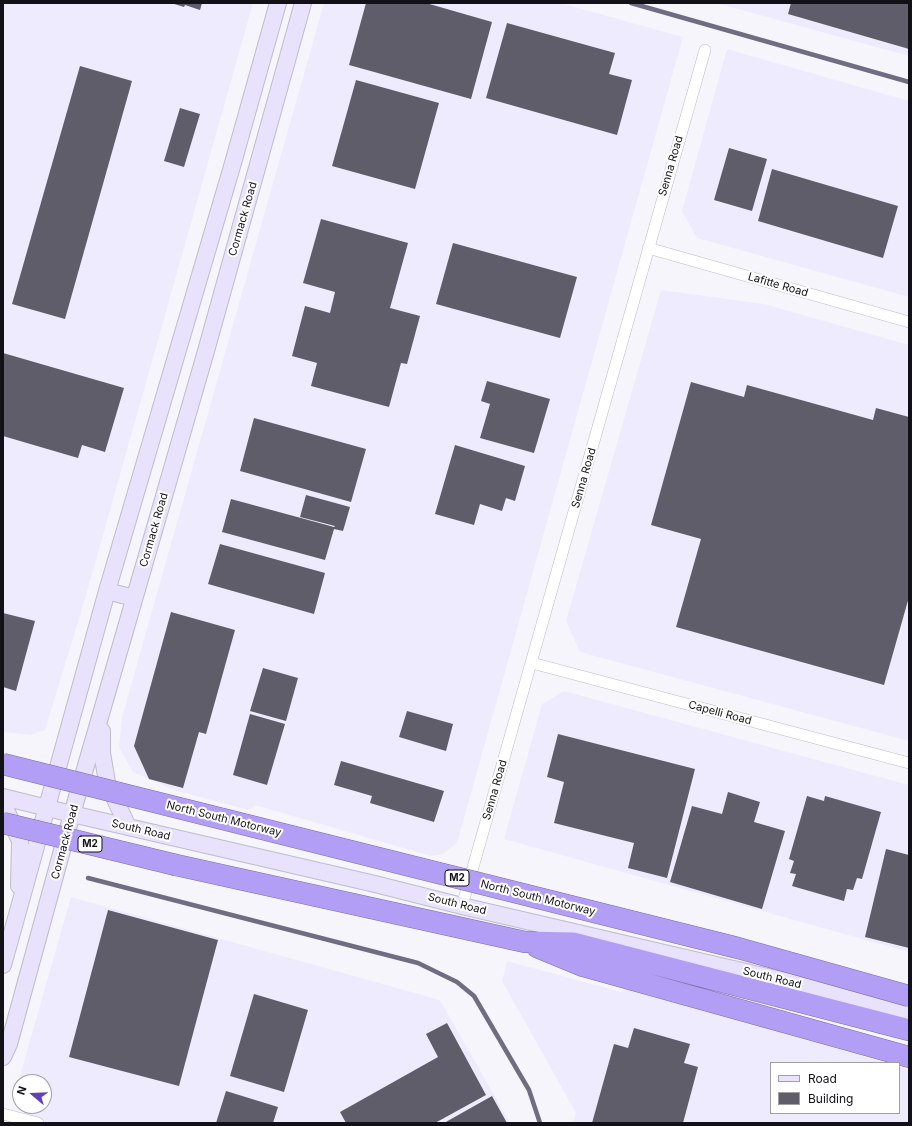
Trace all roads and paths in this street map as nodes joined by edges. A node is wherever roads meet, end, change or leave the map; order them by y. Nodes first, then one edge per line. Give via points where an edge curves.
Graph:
1 (278, 3) edge
2 (303, 3) edge
3 (705, 50) dead end
4 (648, 248) junction
5 (909, 322) edge
6 (107, 591) junction
7 (134, 598) junction
8 (532, 663) junction
9 (103, 707) junction
10 (909, 763) edge
11 (3, 764) edge
12 (3, 797) edge
13 (3, 803) edge
14 (47, 808) junction
15 (72, 814) junction
16 (3, 823) edge
17 (128, 827) junction
18 (19, 905) junction
19 (462, 906) junction
20 (525, 942) junction
21 (3, 965) edge
22 (909, 996) edge
23 (909, 1016) edge
24 (909, 1030) edge
25 (3, 1057) edge
26 (909, 1057) edge
27 (3, 1114) edge
28 (38, 1123) edge

1 - 6 street
2 - 7 street, Cormack Road
3 - 4 street, Senna Road
4 - 5 street, Lafitte Road
4 - 8 street, Senna Road
6 - 7 street
6 - 14 street
7 - 9 street, Cormack Road
8 - 10 street, Capelli Road
8 - 19 street, Senna Road
9 - 15 street, Cormack Road
9 - 17 street via 102,753 107,782
11 - 22 highway, North South Motorway / M2, bridge via 738,948
12 - 14 street, South Road
13 - 18 street via 20,841
14 - 15 street, South Road
14 - 18 street
15 - 17 street, South Road
15 - 25 street, Cormack Road via 9,1044
16 - 20 highway, M2, bridge via 176,865
17 - 19 street, South Road
18 - 21 street
19 - 23 street, South Road via 785,981
20 - 24 highway, M2 via 573,943
20 - 26 highway via 583,966
27 - 28 street

